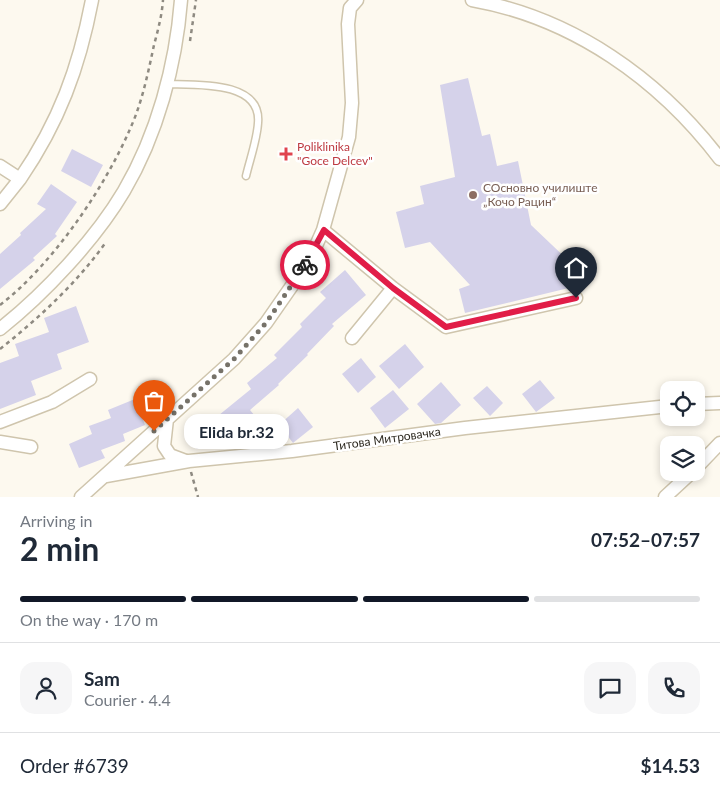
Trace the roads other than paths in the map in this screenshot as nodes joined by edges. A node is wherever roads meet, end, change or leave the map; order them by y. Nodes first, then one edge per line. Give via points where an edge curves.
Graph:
1 (92, 0) edge
2 (181, 0) edge
3 (357, 0) edge
4 (472, 0) edge
5 (166, 84) junction
6 (720, 159) edge
7 (0, 166) edge
8 (246, 176) dead end
9 (20, 179) junction
10 (0, 204) edge
11 (324, 230) junction
12 (393, 288) junction
13 (576, 298) dead end
14 (0, 329) edge
15 (352, 338) dead end
16 (90, 379) dead end
17 (720, 403) edge
18 (705, 404) edge
19 (660, 407) edge
20 (167, 418) junction
21 (0, 422) edge
22 (0, 442) edge
23 (720, 443) edge
24 (31, 447) dead end
25 (705, 459) edge
26 (189, 461) junction
27 (105, 476) junction
28 (682, 481) edge
29 (81, 497) edge
30 (665, 497) edge

1 - 9 street via 78,65 68,90 44,142
2 - 5 street via 174,56
3 - 11 street via 350,8 348,24 352,104 349,137
4 - 6 street via 524,14 612,56 648,82
5 - 8 lane via 210,86 243,93 255,103 258,121
5 - 14 street via 150,133 124,191 54,279
7 - 9 street
9 - 10 street
11 - 12 street
11 - 20 street via 298,277 266,323 234,359
12 - 13 street via 446,327
12 - 15 street
16 - 21 street via 52,402
17 - 18 street
19 - 26 street, Титова Митровачка via 465,428 292,452
20 - 26 street via 164,446 174,458
20 - 27 street
22 - 24 street
23 - 25 street
26 - 27 street, Титова Митровачка
27 - 29 street
28 - 30 street

